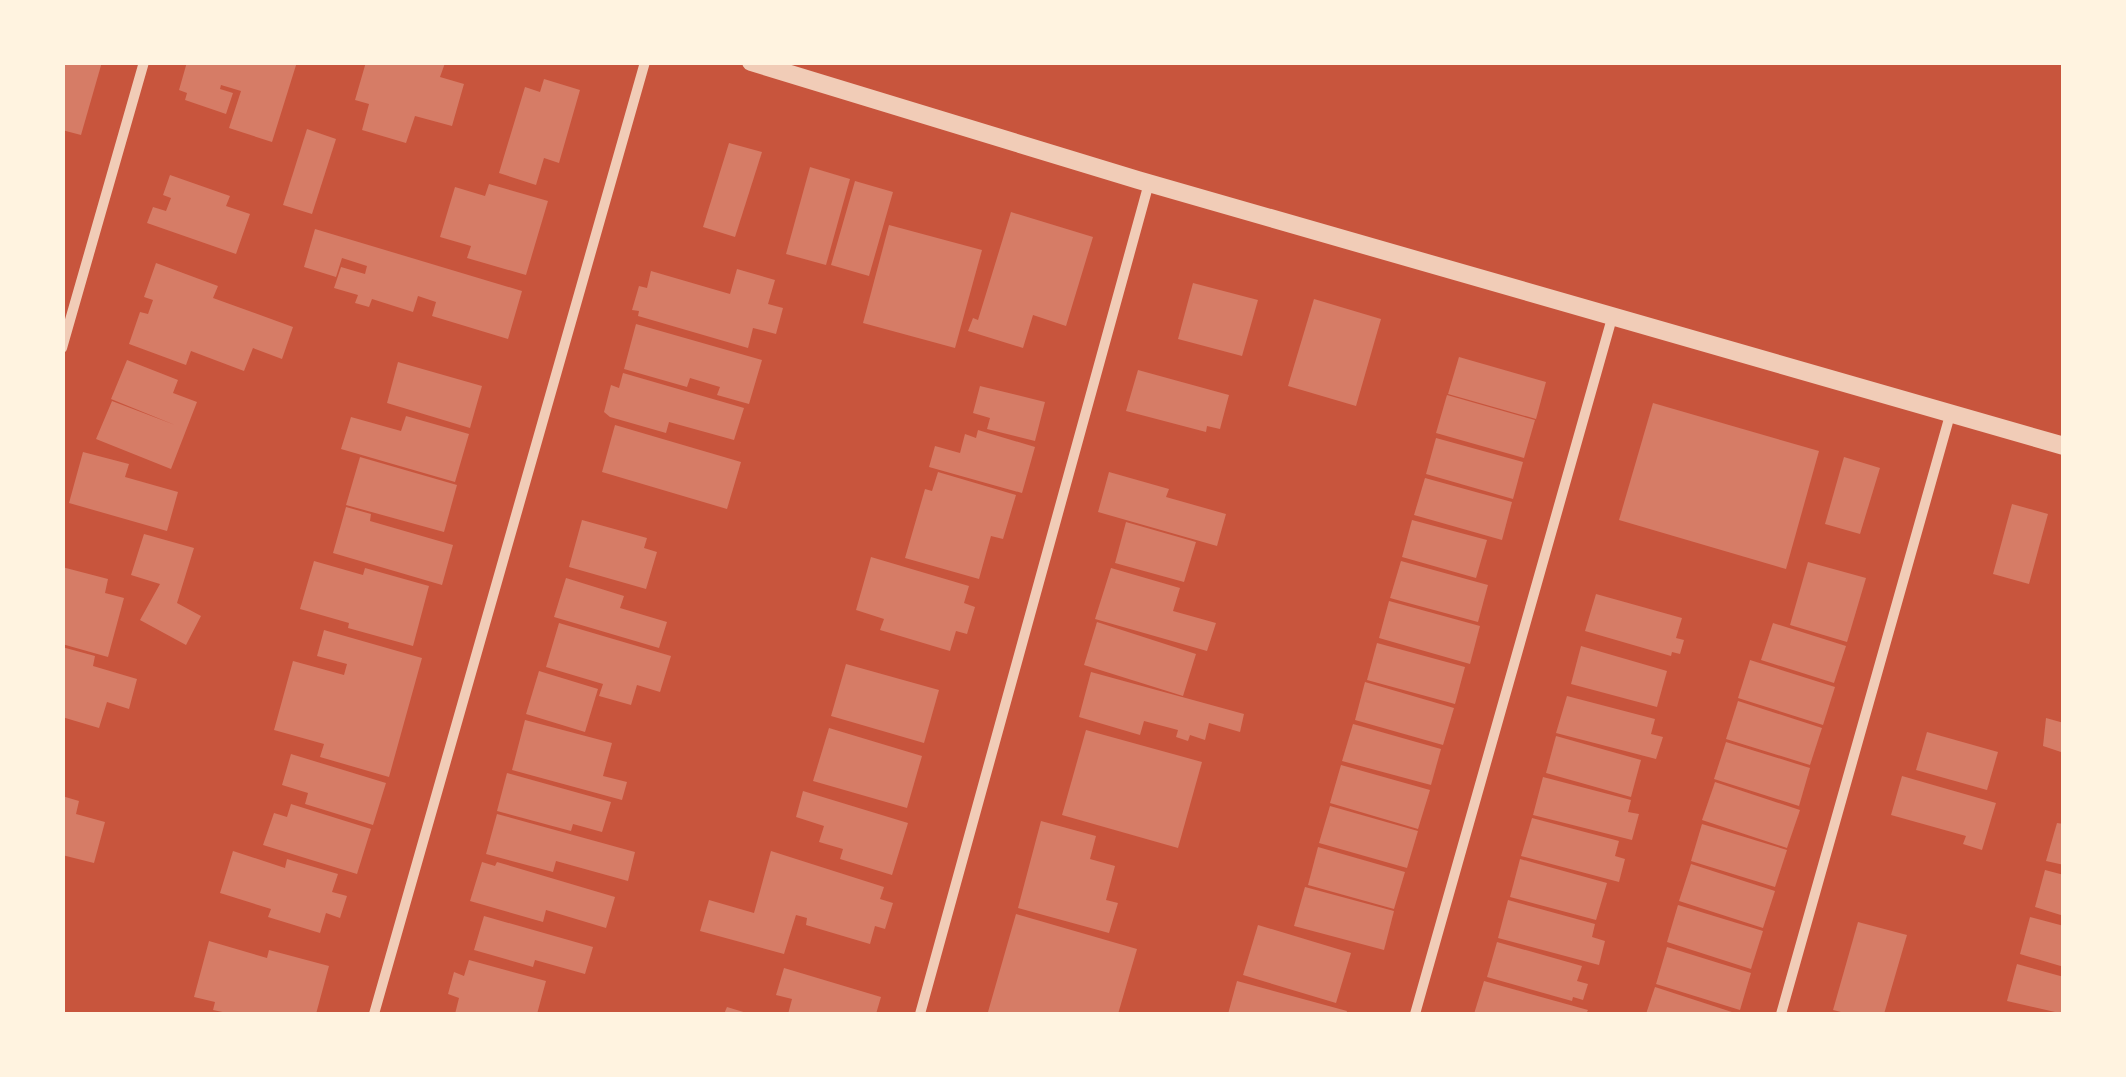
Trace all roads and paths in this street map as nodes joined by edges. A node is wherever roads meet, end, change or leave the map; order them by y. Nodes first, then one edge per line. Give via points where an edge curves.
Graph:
1 (144, 62) edge
2 (644, 62) edge
3 (751, 62) edge
4 (1149, 183) junction
5 (1612, 318) junction
6 (62, 348) edge
7 (1950, 415) junction
8 (2064, 446) edge
9 (374, 1014) edge
10 (920, 1014) edge
11 (1414, 1014) edge
12 (1781, 1014) edge

1 - 6 street
2 - 9 street
3 - 4 street
4 - 5 street
4 - 10 street
5 - 7 street
5 - 11 street
7 - 8 street
7 - 12 street

